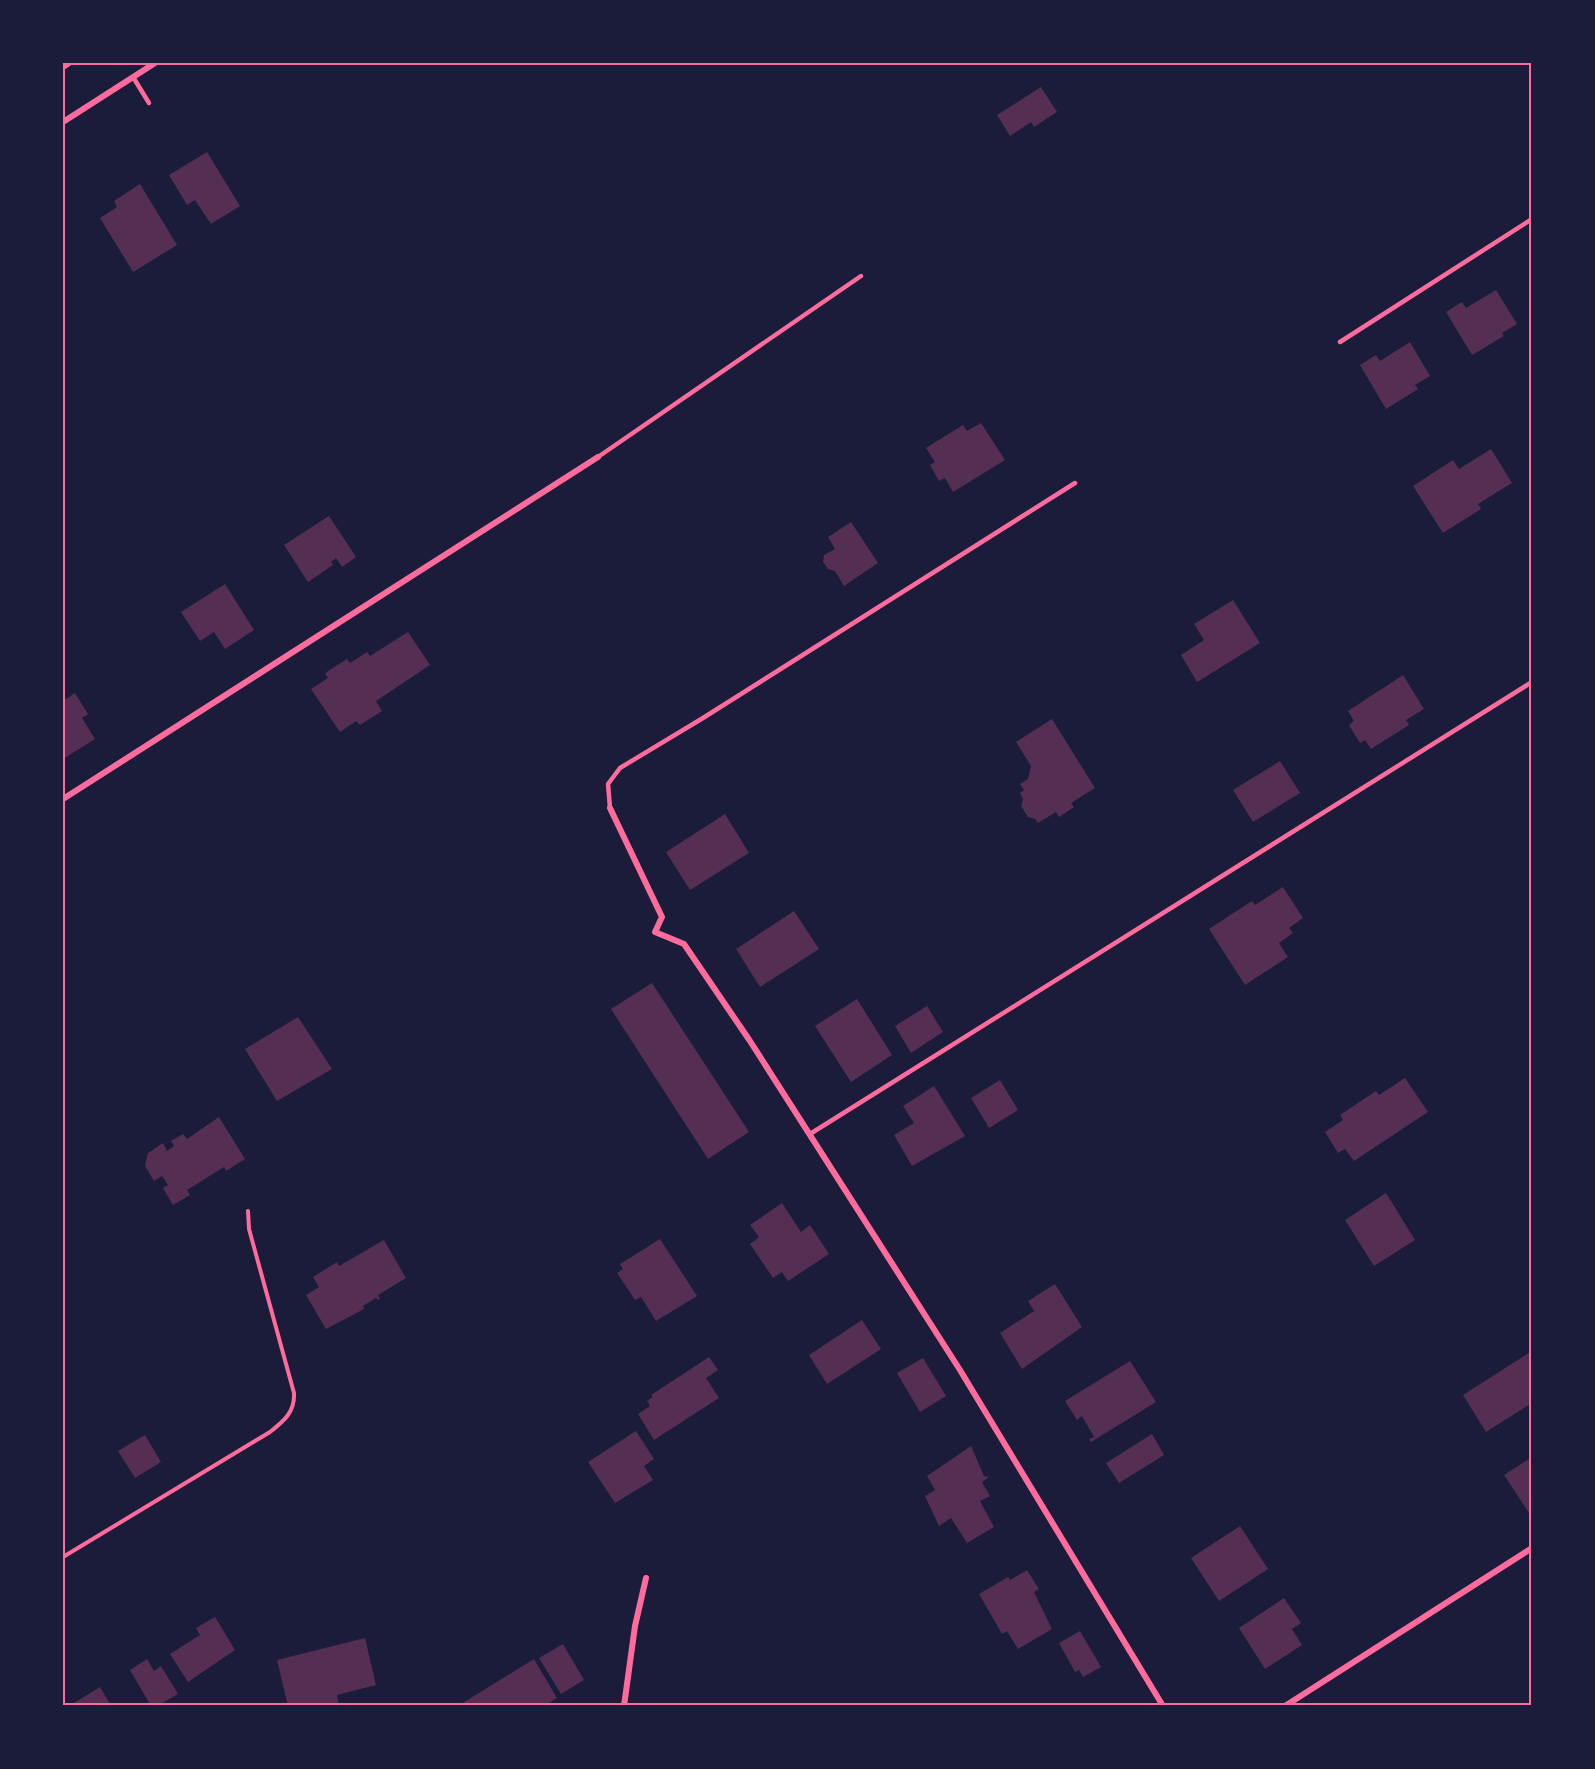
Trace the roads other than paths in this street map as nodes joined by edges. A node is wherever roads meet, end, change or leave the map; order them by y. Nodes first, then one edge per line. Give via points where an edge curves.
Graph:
1 (69, 63) edge
2 (155, 63) edge
3 (63, 67) edge
4 (133, 77) junction
5 (149, 103) dead end
6 (63, 122) edge
7 (1532, 219) edge
8 (861, 276) dead end
9 (1341, 342) dead end
10 (598, 458) joint
11 (1076, 483) dead end
12 (1532, 682) edge
13 (63, 799) edge
14 (610, 808) joint
15 (810, 1134) junction
16 (1532, 1548) edge
17 (646, 1578) dead end
18 (624, 1706) edge
19 (1163, 1706) edge
20 (1285, 1706) edge

1 - 3 street
2 - 4 street
4 - 5 lane
4 - 6 street
7 - 9 lane
8 - 10 lane
10 - 13 street
11 - 14 lane via 620,768 608,784
12 - 15 lane
14 - 15 street via 662,917 655,932 684,944
15 - 19 street via 960,1370
16 - 20 street
17 - 18 street

